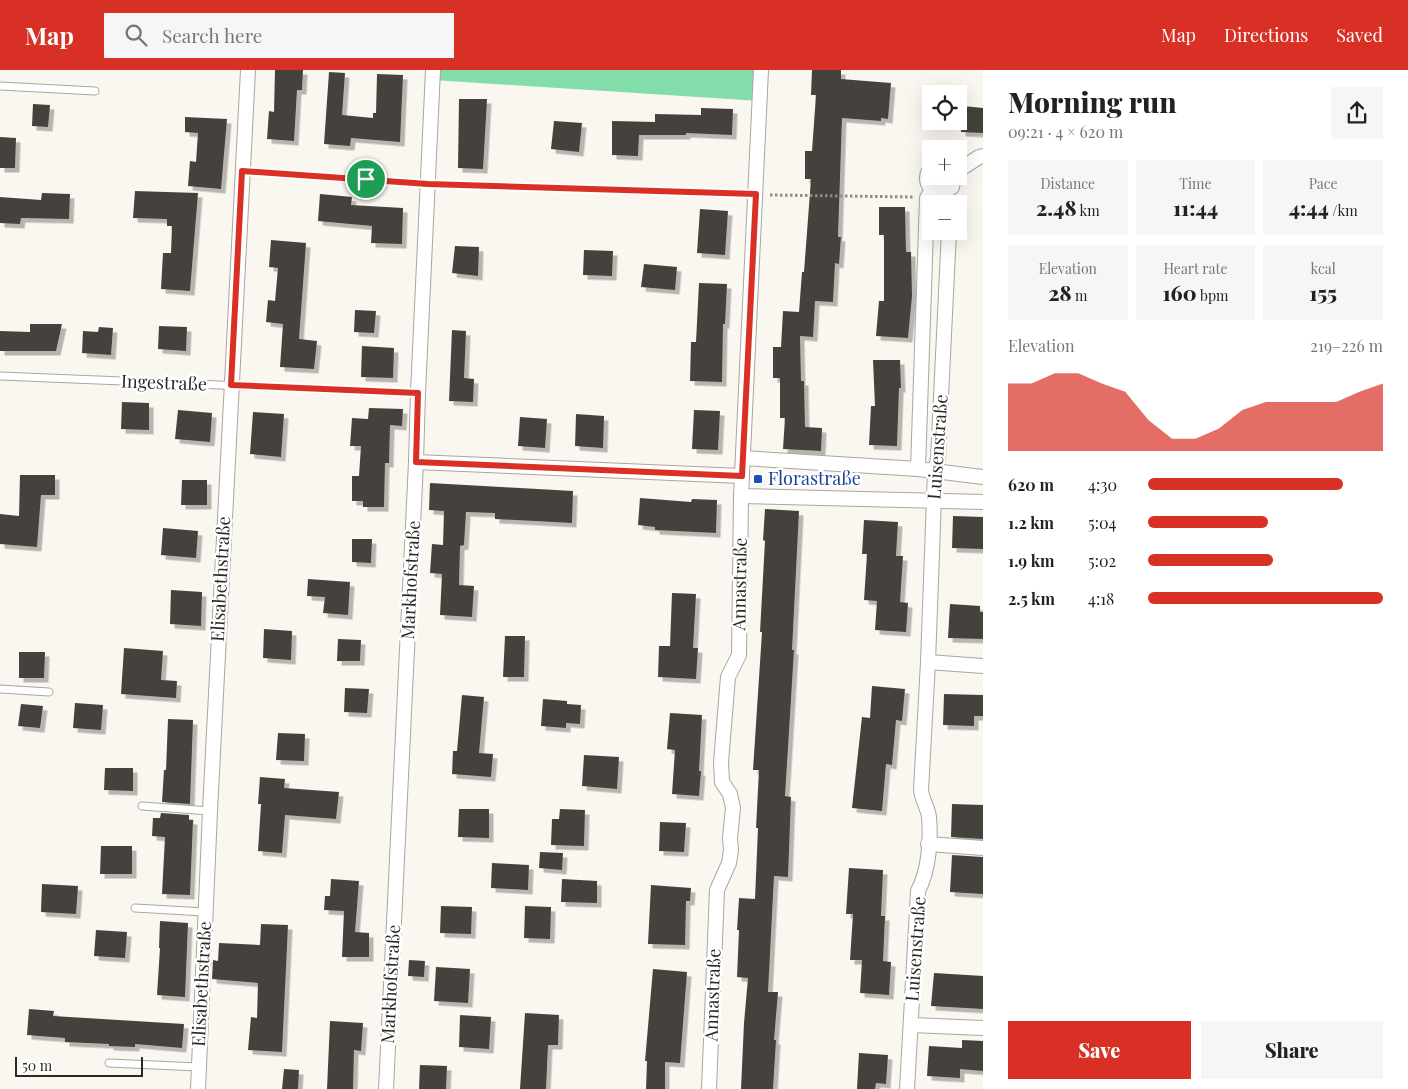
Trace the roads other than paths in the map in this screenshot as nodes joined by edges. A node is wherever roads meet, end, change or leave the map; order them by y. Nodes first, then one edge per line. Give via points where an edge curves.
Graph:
1 (248, 70) edge
2 (433, 70) edge
3 (761, 70) edge
4 (0, 86) edge
5 (95, 91) dead end
6 (983, 156) edge
7 (967, 164) edge
8 (242, 171) junction
9 (428, 184) junction
10 (928, 185) edge
11 (952, 185) edge
12 (756, 194) junction
13 (938, 195) edge
14 (940, 195) edge
15 (936, 240) edge
16 (949, 240) edge
17 (0, 376) edge
18 (231, 385) junction
19 (418, 393) junction
20 (743, 458) junction
21 (416, 462) junction
22 (918, 469) junction
23 (934, 471) junction
24 (742, 476) junction
25 (983, 477) edge
26 (741, 496) junction
27 (934, 502) junction
28 (983, 502) edge
29 (928, 662) junction
30 (983, 666) edge
31 (0, 689) edge
32 (49, 692) dead end
33 (142, 806) dead end
34 (210, 810) junction
35 (928, 844) junction
36 (983, 848) edge
37 (135, 908) dead end
38 (205, 912) junction
39 (911, 1025) junction
40 (983, 1028) edge
41 (109, 1063) dead end
42 (198, 1068) junction
43 (198, 1089) edge
44 (386, 1089) edge
45 (709, 1089) edge
46 (907, 1089) edge

1 - 8 street, Elisabethstraße
2 - 9 street, Markhofstraße
3 - 12 street, Annastraße
4 - 5 lane
6 - 7 street
8 - 9 lane
8 - 18 street, Elisabethstraße
9 - 12 lane
9 - 19 street, Markhofstraße
10 - 13 street, Luisenstraße
11 - 14 street, Luisenstraße
12 - 20 street, Annastraße
15 - 22 street, Luisenstraße
16 - 23 street, Luisenstraße via 938,459
17 - 18 lane, Ingestraße
18 - 19 lane, Ingestraße
18 - 34 street, Elisabethstraße
19 - 21 street, Markhofstraße
20 - 22 street
20 - 24 street, Annastraße
21 - 24 street
21 - 44 street, Markhofstraße
22 - 23 street
23 - 25 street
23 - 27 street, Luisenstraße
24 - 26 street, Annastraße
26 - 27 street
26 - 45 street, Annastraße via 740,655 728,677 721,762 722,782 730,794 733,808 731,850 717,890
27 - 28 street
27 - 29 street, Luisenstraße
29 - 30 street
29 - 35 street, Luisenstraße via 921,790 929,815
31 - 32 lane
33 - 34 lane
34 - 38 street, Elisabethstraße
35 - 36 street
35 - 39 street, Luisenstraße via 925,878 918,891
37 - 38 lane
38 - 42 street, Elisabethstraße
39 - 40 street, Luisenstraße
39 - 46 street, Luisenstraße
41 - 42 lane
42 - 43 street, Elisabethstraße

